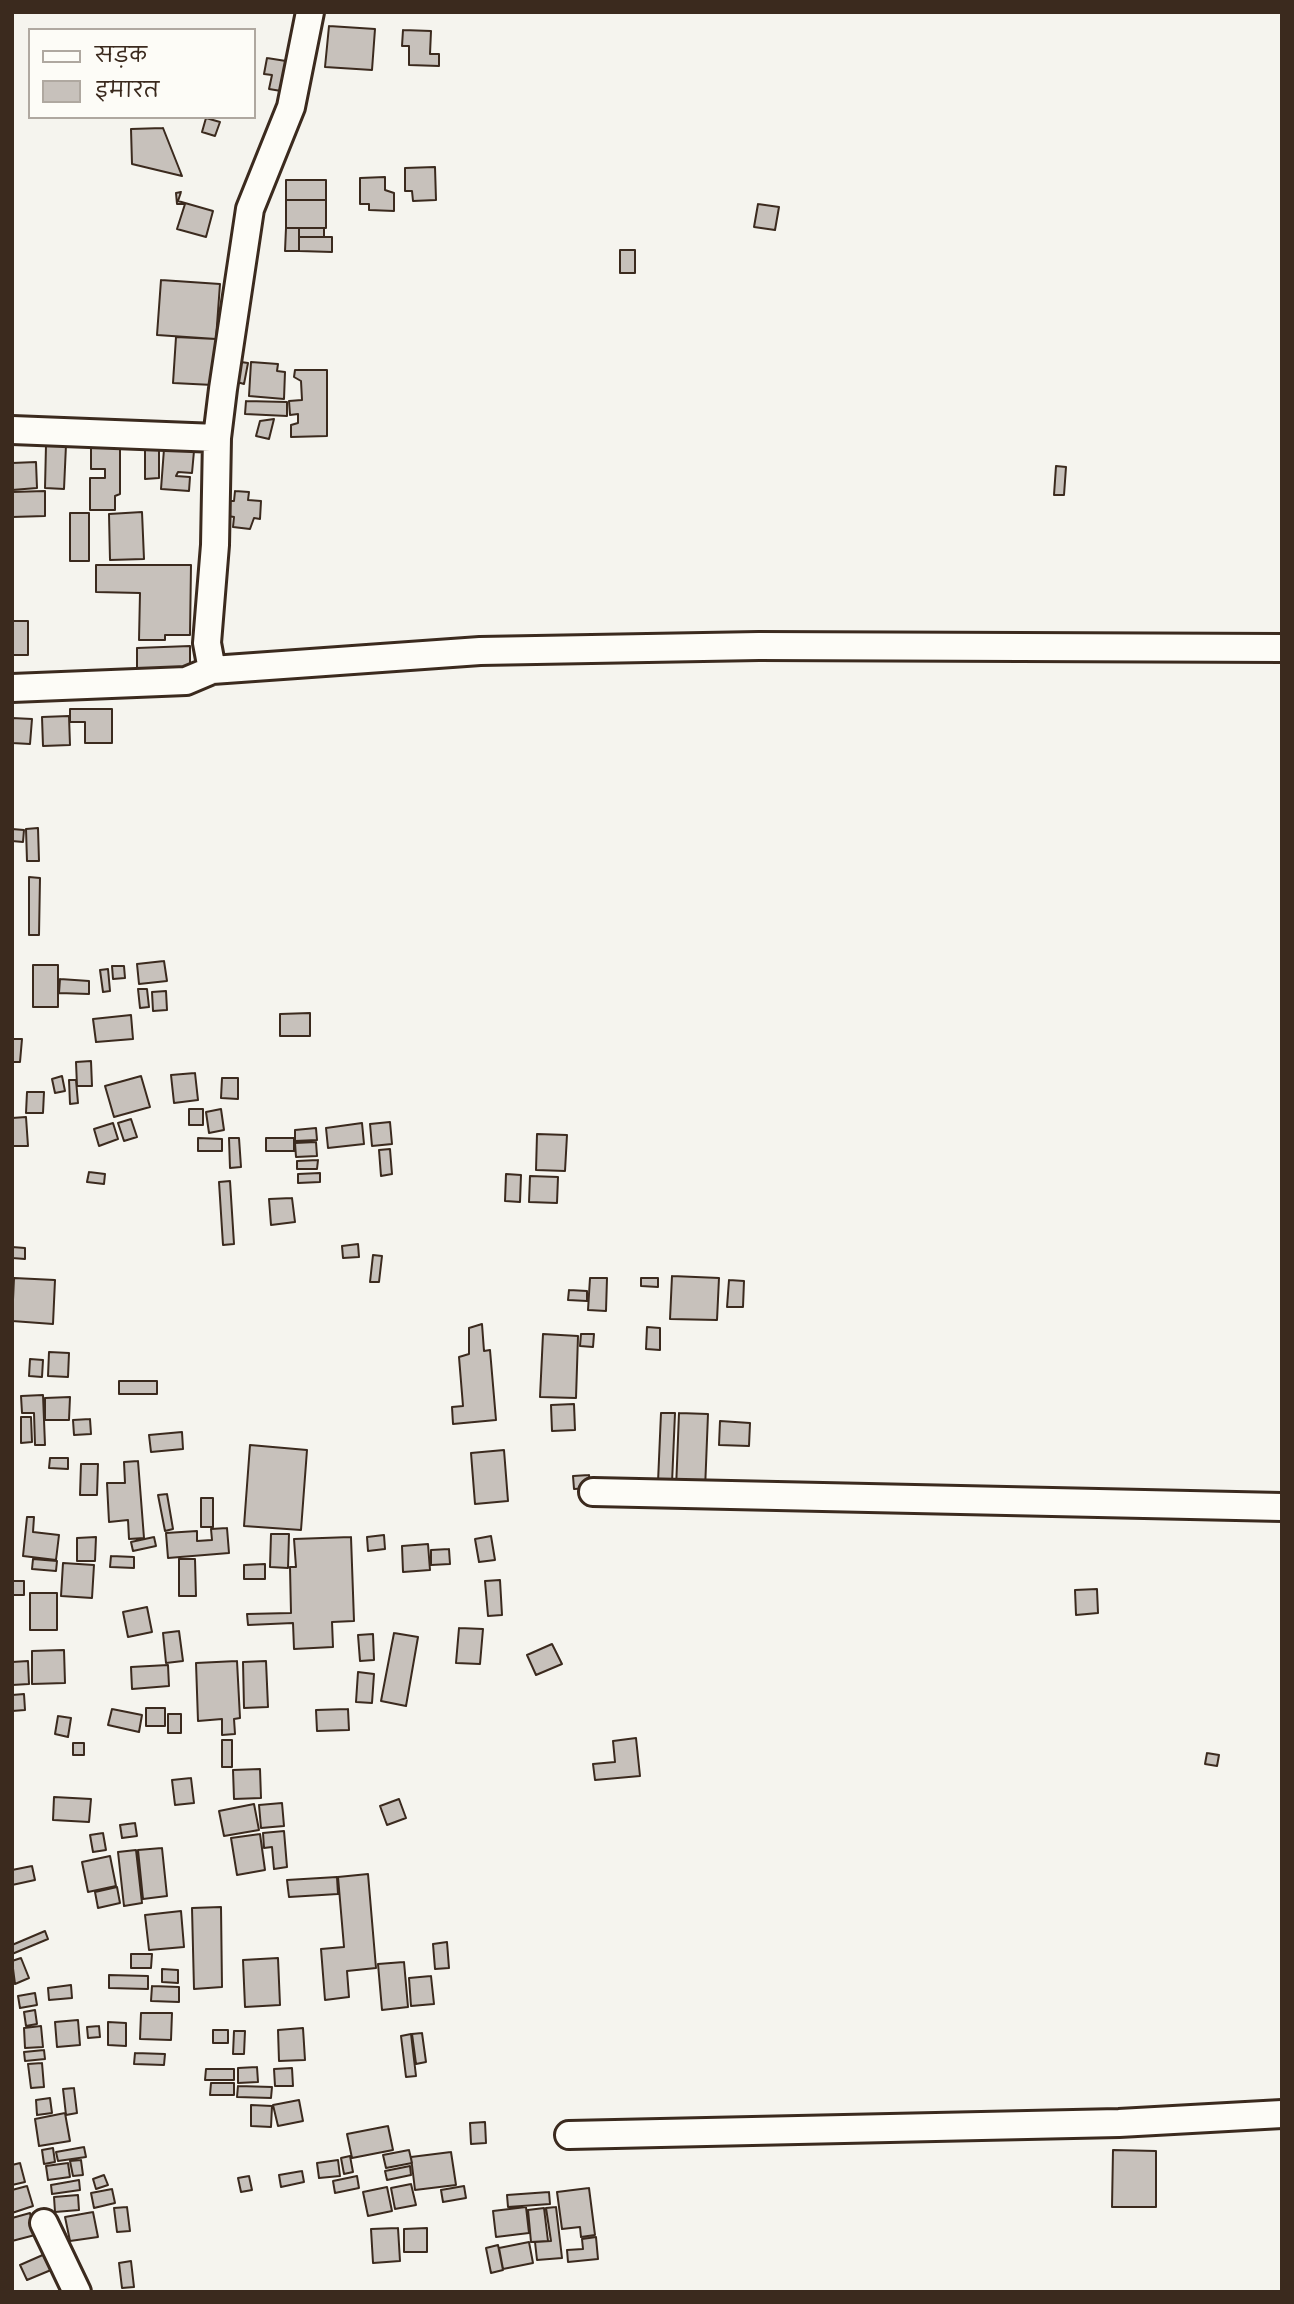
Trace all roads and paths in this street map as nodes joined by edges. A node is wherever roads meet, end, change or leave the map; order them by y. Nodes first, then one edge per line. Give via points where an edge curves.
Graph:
1 (310, 12) edge
2 (12, 430) edge
3 (217, 438) junction
4 (1282, 648) edge
5 (212, 670) junction
6 (12, 688) edge
7 (593, 1492) dead end
8 (1282, 1507) edge
9 (1282, 2114) edge
10 (569, 2135) dead end
11 (44, 2223) dead end
12 (77, 2292) edge

1 - 3 street via 290,107 250,209
2 - 3 street
3 - 5 street via 208,643
4 - 5 street via 759,646 494,651
5 - 6 street via 186,681
7 - 8 street
9 - 10 street via 1119,2123
11 - 12 street

